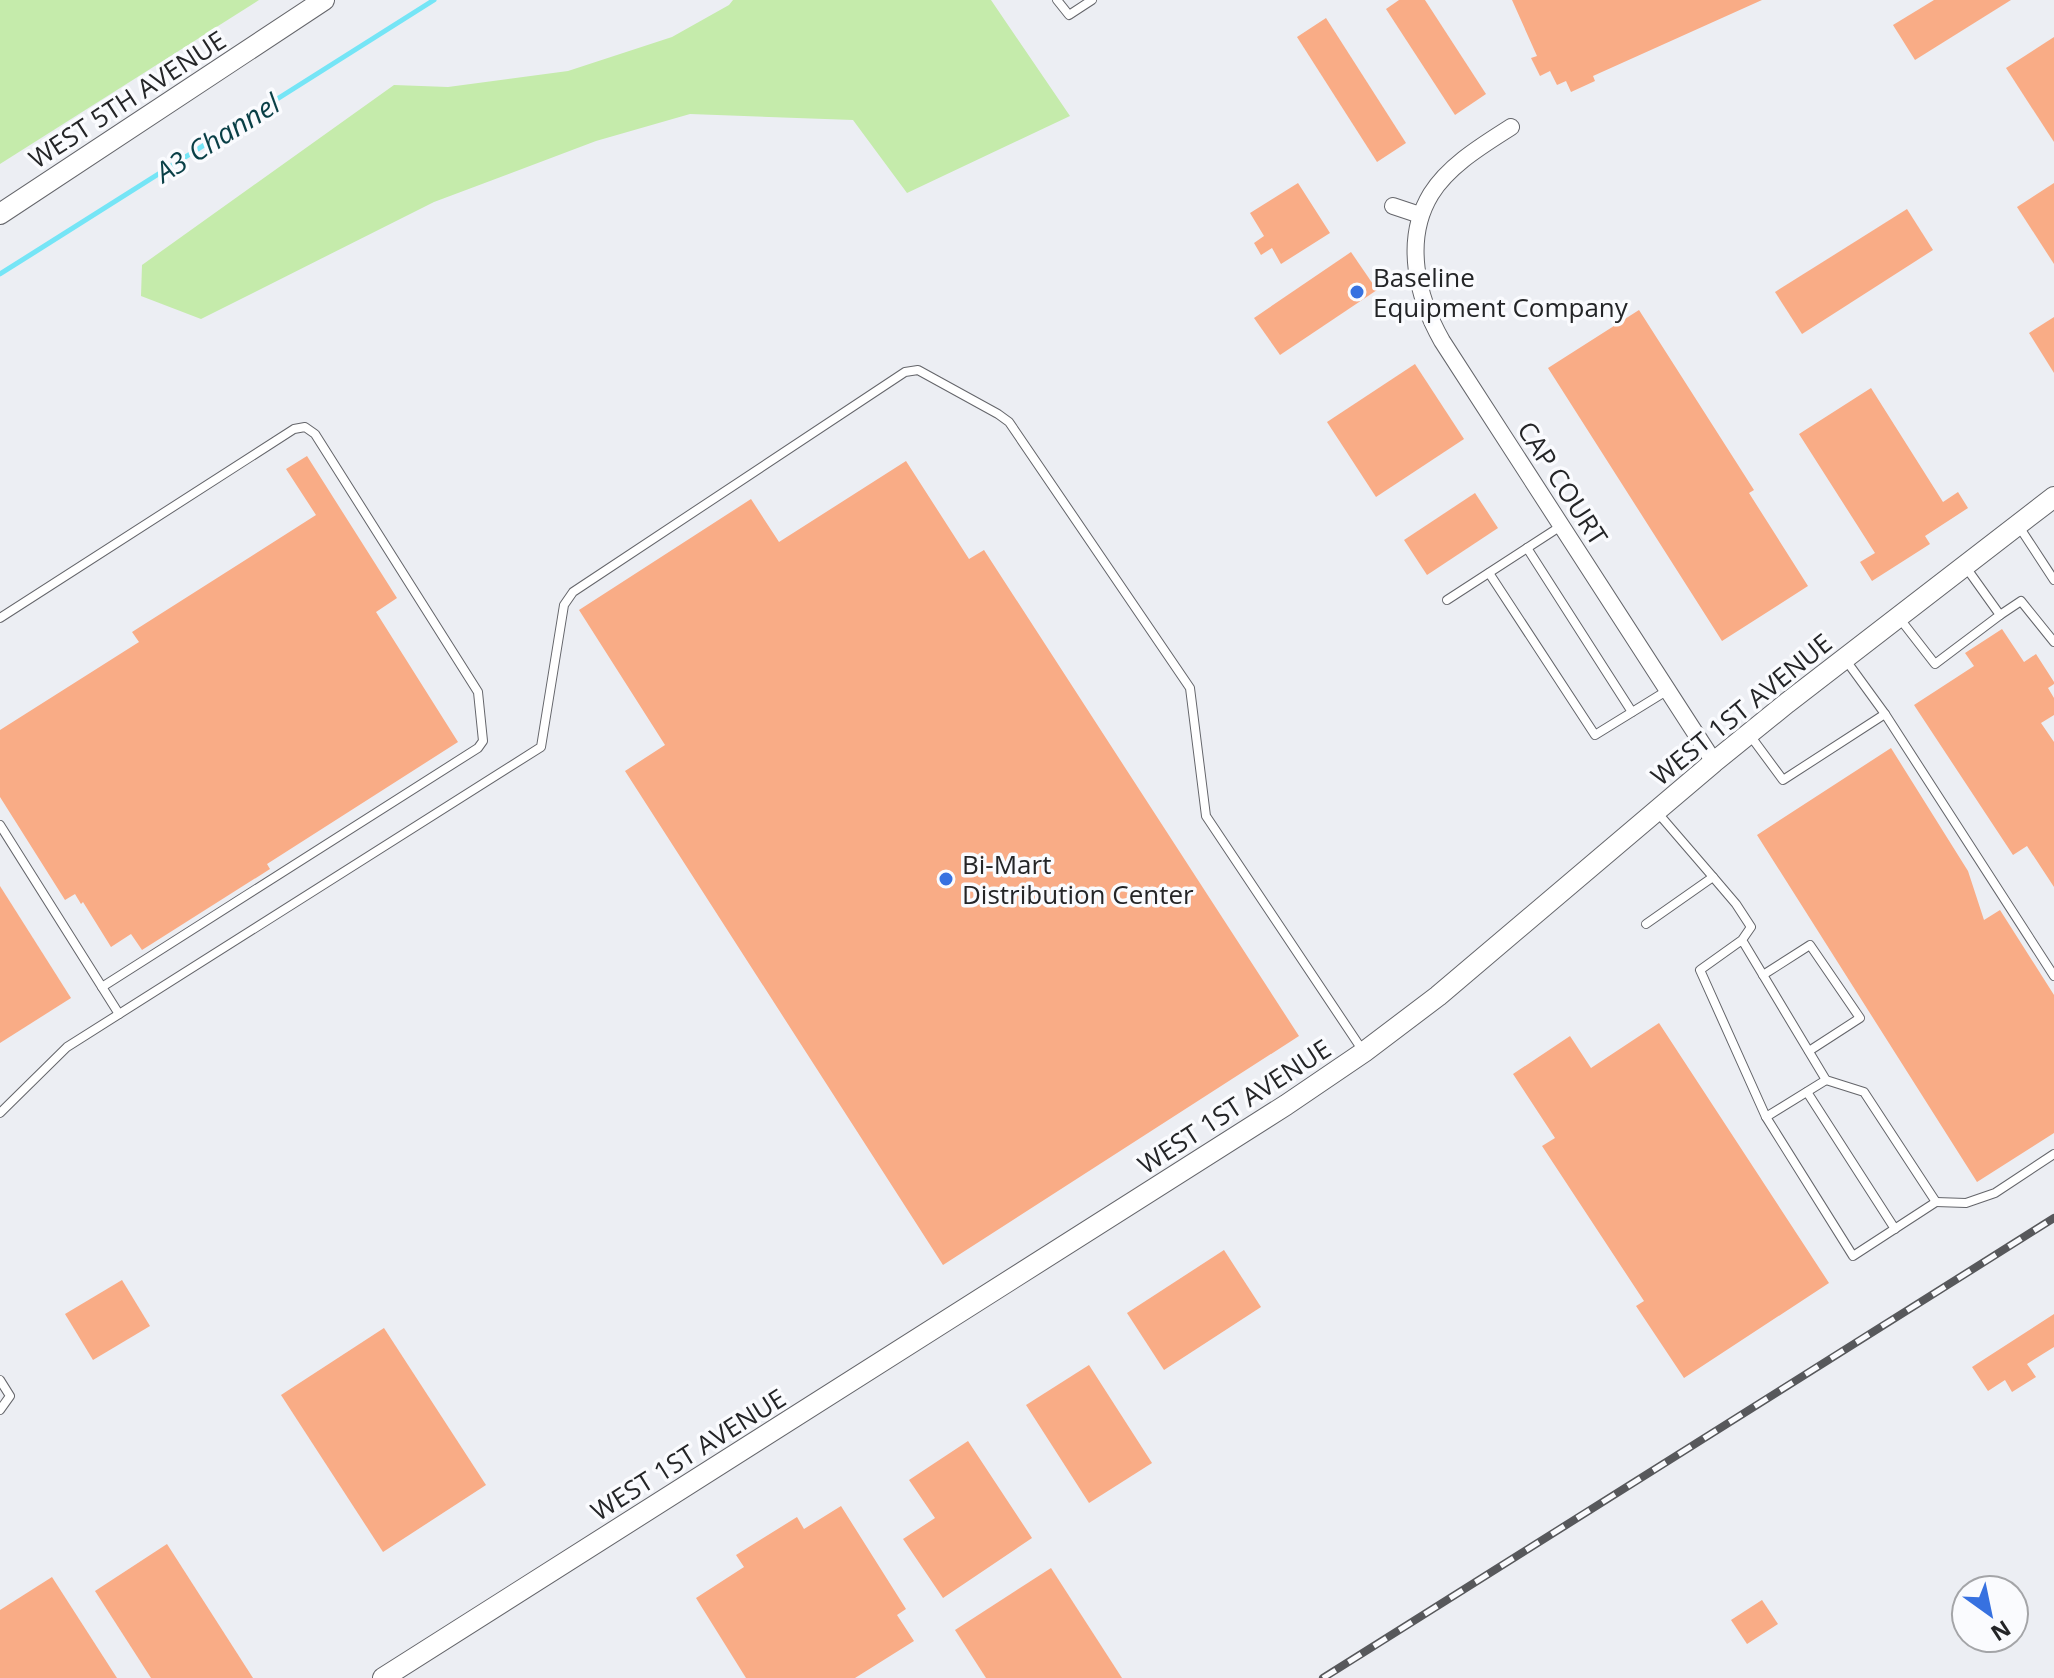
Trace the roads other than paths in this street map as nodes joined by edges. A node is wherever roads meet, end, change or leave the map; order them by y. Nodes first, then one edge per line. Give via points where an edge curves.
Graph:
1 (324, 0) edge
2 (1057, 0) edge
3 (1092, 0) edge
4 (1511, 127) dead end
5 (1393, 206) dead end
6 (0, 214) edge
7 (1420, 215) junction
8 (2054, 497) edge
9 (2018, 524) junction
10 (1562, 526) junction
11 (1527, 548) junction
12 (1965, 565) junction
13 (1489, 573) junction
14 (2054, 580) edge
15 (1447, 600) dead end
16 (2000, 615) junction
17 (1899, 617) junction
18 (0, 618) edge
19 (2054, 642) edge
20 (1845, 659) junction
21 (1668, 690) junction
22 (1632, 712) junction
23 (1885, 714) junction
24 (1749, 734) junction
25 (1714, 762) junction
26 (1656, 811) junction
27 (0, 825) edge
28 (1713, 877) junction
29 (1646, 924) dead end
30 (1742, 940) junction
31 (1763, 975) junction
32 (2054, 976) edge
33 (102, 987) junction
34 (119, 1014) junction
35 (1809, 1051) junction
36 (1364, 1052) junction
37 (1826, 1080) junction
38 (1807, 1092) junction
39 (0, 1113) edge
40 (1766, 1117) junction
41 (2054, 1154) edge
42 (1936, 1202) junction
43 (1895, 1229) junction
44 (0, 1380) edge
45 (0, 1410) edge
46 (383, 1678) edge

1 - 6 street, WEST 5TH AVENUE
2 - 3 lane via 1069,15
4 - 7 street, CAP COURT via 1453,169
5 - 7 street
7 - 10 street, CAP COURT via 1416,269 1433,325
8 - 9 street, WEST 1ST AVENUE
9 - 12 street, WEST 1ST AVENUE
9 - 14 lane
10 - 11 lane
10 - 21 street, CAP COURT
11 - 13 lane
11 - 22 lane
12 - 16 lane
12 - 17 street, WEST 1ST AVENUE
13 - 15 lane
13 - 22 lane via 1595,735
16 - 17 lane via 1935,664
16 - 19 lane via 2021,601
17 - 20 street, WEST 1ST AVENUE
18 - 33 lane via 294,429 305,427 315,434 478,692 483,741 478,748
20 - 23 lane
20 - 24 street, WEST 1ST AVENUE
21 - 22 lane
21 - 25 street, CAP COURT
23 - 24 lane via 1783,780
23 - 32 lane
24 - 25 street, WEST 1ST AVENUE
25 - 26 street, WEST 1ST AVENUE
26 - 28 lane
26 - 36 street, WEST 1ST AVENUE
27 - 33 lane
28 - 29 lane
28 - 30 lane via 1751,927
30 - 31 lane
30 - 40 lane via 1700,970
31 - 35 lane
31 - 35 lane via 1810,945 1860,1018
33 - 34 lane
34 - 36 lane via 541,747 564,605 573,592 905,372 918,370 1009,422 1190,688 1206,816
34 - 39 lane via 67,1047
35 - 37 lane
36 - 46 street, WEST 1ST AVENUE
37 - 38 lane
37 - 42 lane via 1864,1092
38 - 40 lane
38 - 43 lane
40 - 43 lane via 1853,1256
41 - 42 lane via 1995,1193 1966,1203
42 - 43 lane
44 - 45 lane via 10,1396

